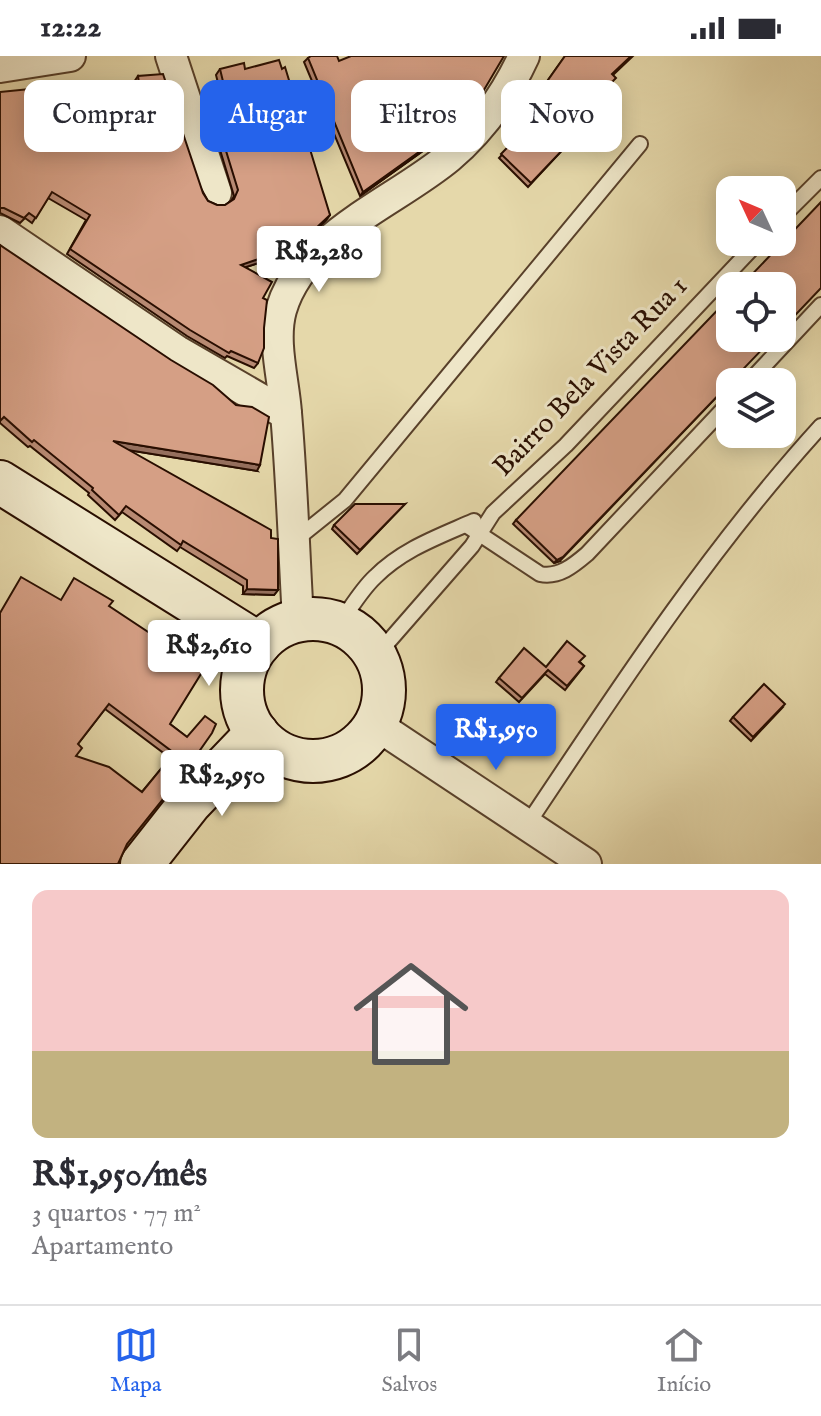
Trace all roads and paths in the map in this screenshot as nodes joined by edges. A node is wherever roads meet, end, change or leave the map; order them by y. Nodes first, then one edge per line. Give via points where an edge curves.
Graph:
1 (70, 56) edge
2 (171, 56) edge
3 (524, 56) edge
4 (2, 63) edge
5 (640, 144) dead end
6 (821, 178) edge
7 (216, 193) dead end
8 (796, 203) edge
9 (0, 231) edge
10 (745, 256) edge
11 (821, 305) edge
12 (762, 368) edge
13 (286, 414) junction
14 (716, 417) edge
15 (821, 426) edge
16 (0, 482) edge
17 (493, 513) junction
18 (466, 525) junction
19 (479, 535) junction
20 (293, 542) junction
21 (298, 620) junction
22 (340, 623) junction
23 (259, 644) junction
24 (376, 656) junction
25 (375, 724) junction
26 (257, 733) junction
27 (527, 825) junction
28 (142, 864) edge
29 (586, 864) edge

1 - 4 street
2 - 7 street
3 - 13 street via 489,117 448,158 336,235 301,272 280,313
5 - 20 lane via 345,500
6 - 8 lane
9 - 13 street via 177,351
10 - 17 lane, Bairro Bela Vista Rua 1 via 566,445
11 - 12 lane
13 - 20 street
14 - 19 lane via 573,566 544,575
15 - 27 lane via 722,543
16 - 23 street
17 - 18 lane
17 - 19 lane
18 - 19 lane
18 - 22 lane via 395,558
19 - 24 lane
20 - 21 street
21 - 22 street
21 - 23 street
22 - 24 street via 361,636
23 - 26 street via 242,688
24 - 25 street via 385,690
25 - 26 street via 362,742 322,760 286,755
25 - 27 street
26 - 28 street via 190,803
27 - 29 street

